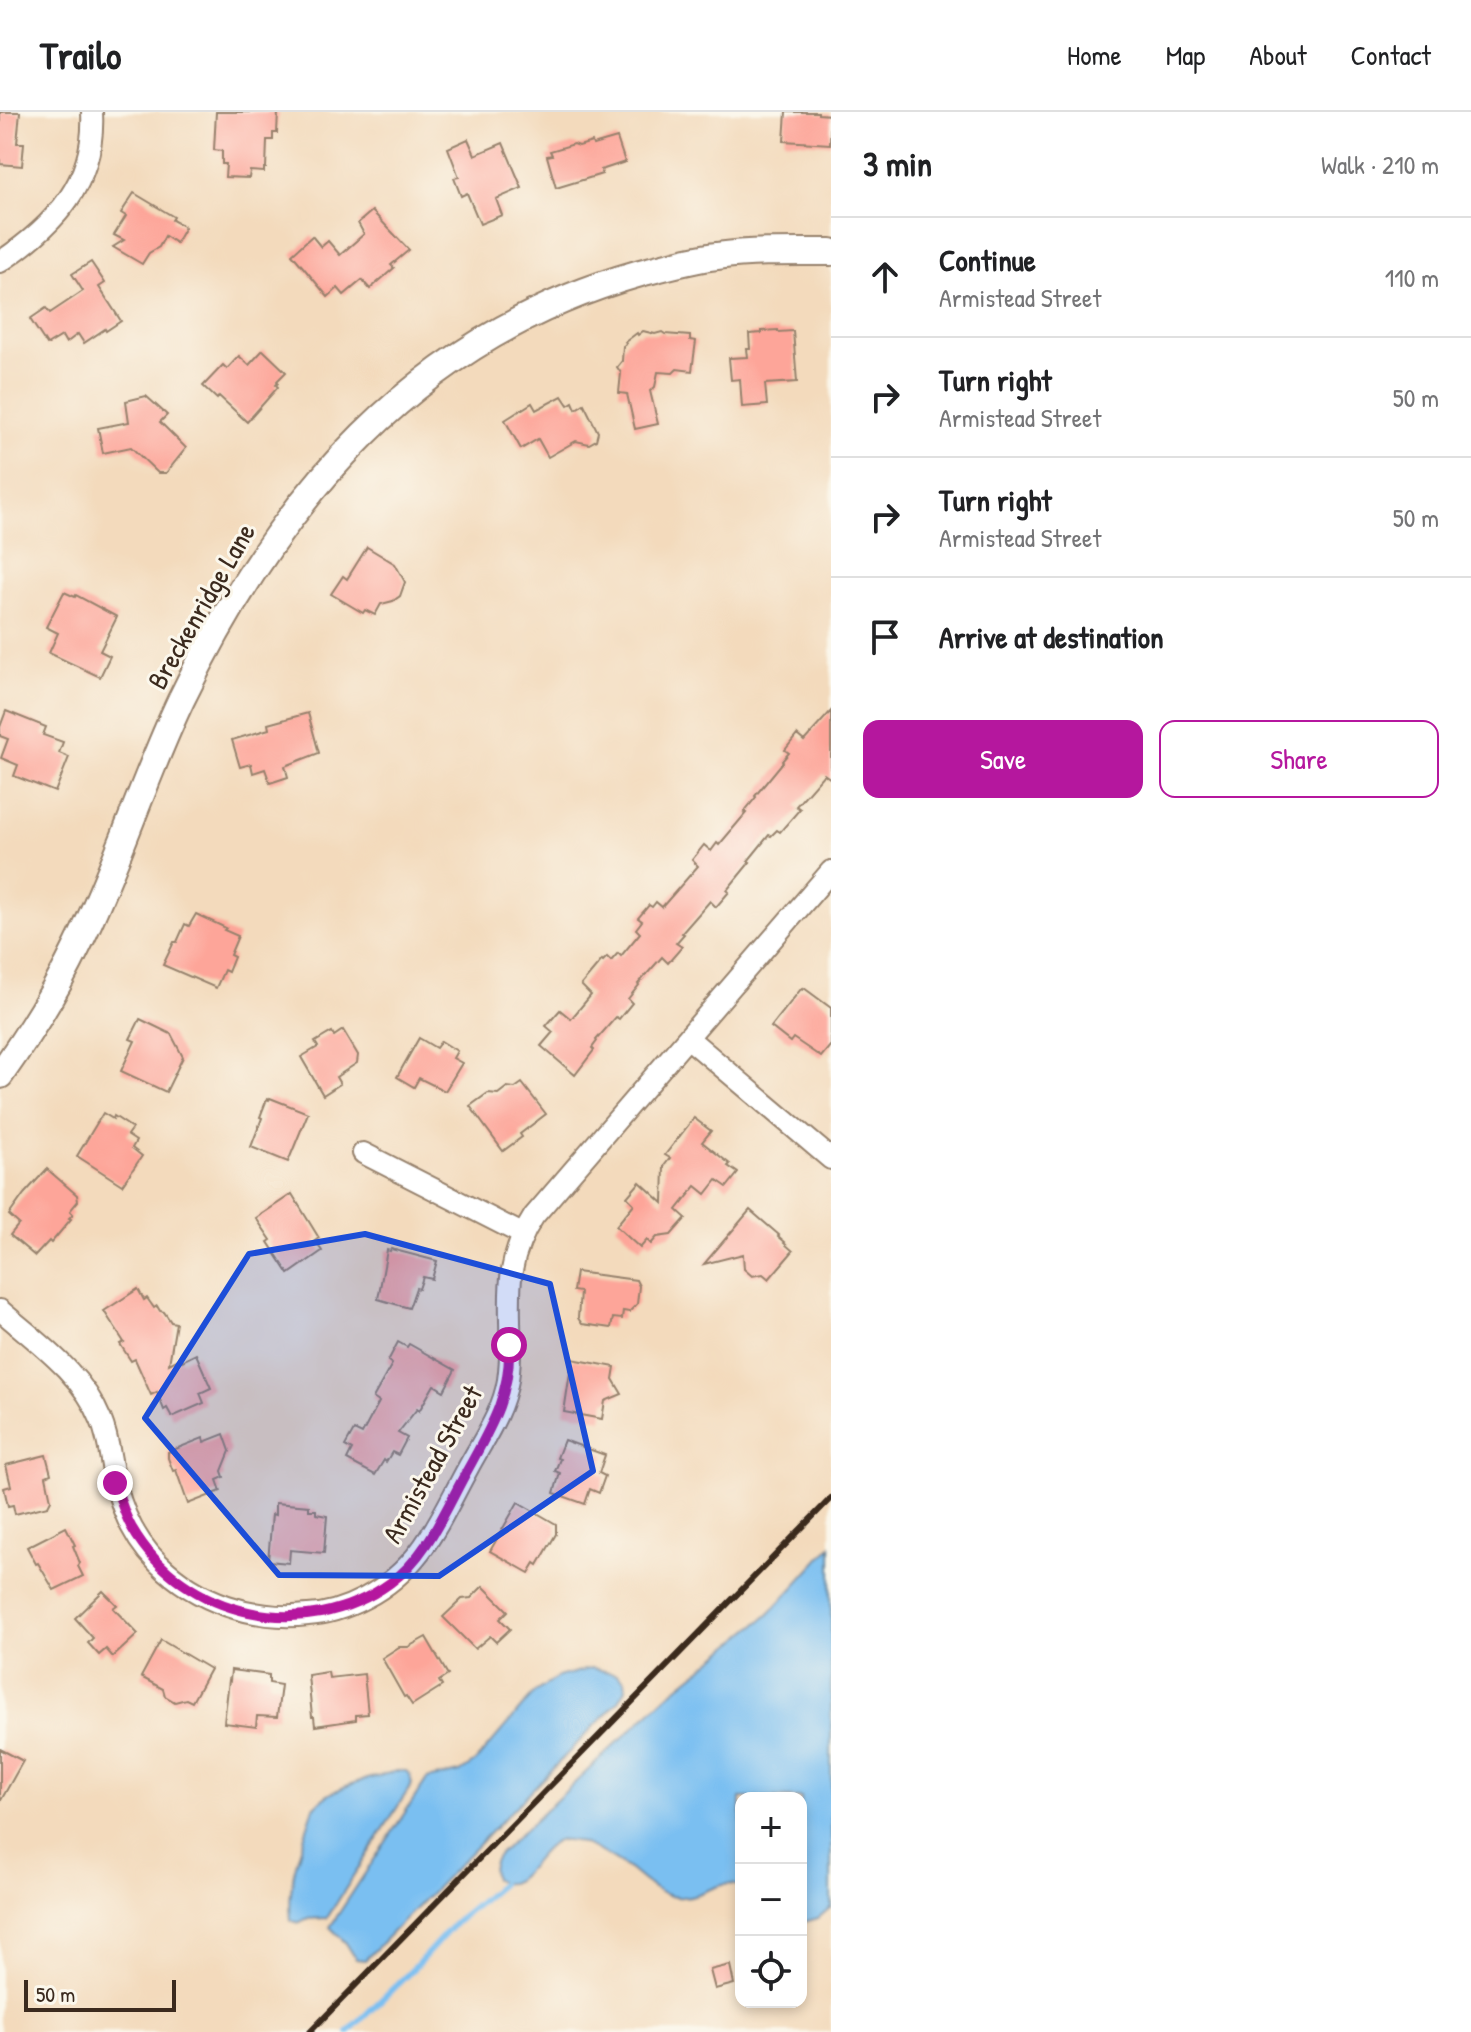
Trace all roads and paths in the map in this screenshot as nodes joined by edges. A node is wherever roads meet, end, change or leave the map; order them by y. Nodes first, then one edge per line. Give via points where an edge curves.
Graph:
1 (92, 112) edge
2 (831, 252) edge
3 (0, 262) edge
4 (831, 871) edge
5 (688, 1038) junction
6 (0, 1075) edge
7 (363, 1153) dead end
8 (831, 1159) edge
9 (522, 1234) junction
10 (0, 1310) edge

1 - 3 street via 88,164 77,188 49,222
2 - 6 street, Breckenridge Lane via 715,256 603,284 555,303 444,365 344,454 275,537 206,650 79,944
4 - 5 street, Armistead Street
5 - 8 street
5 - 9 street, Armistead Street
7 - 9 street
9 - 10 street, Armistead Street via 511,1267 507,1384 494,1421 431,1536 405,1570 356,1603 317,1615 277,1616 235,1608 195,1592 158,1563 130,1525 115,1483 108,1439 92,1401 62,1364

